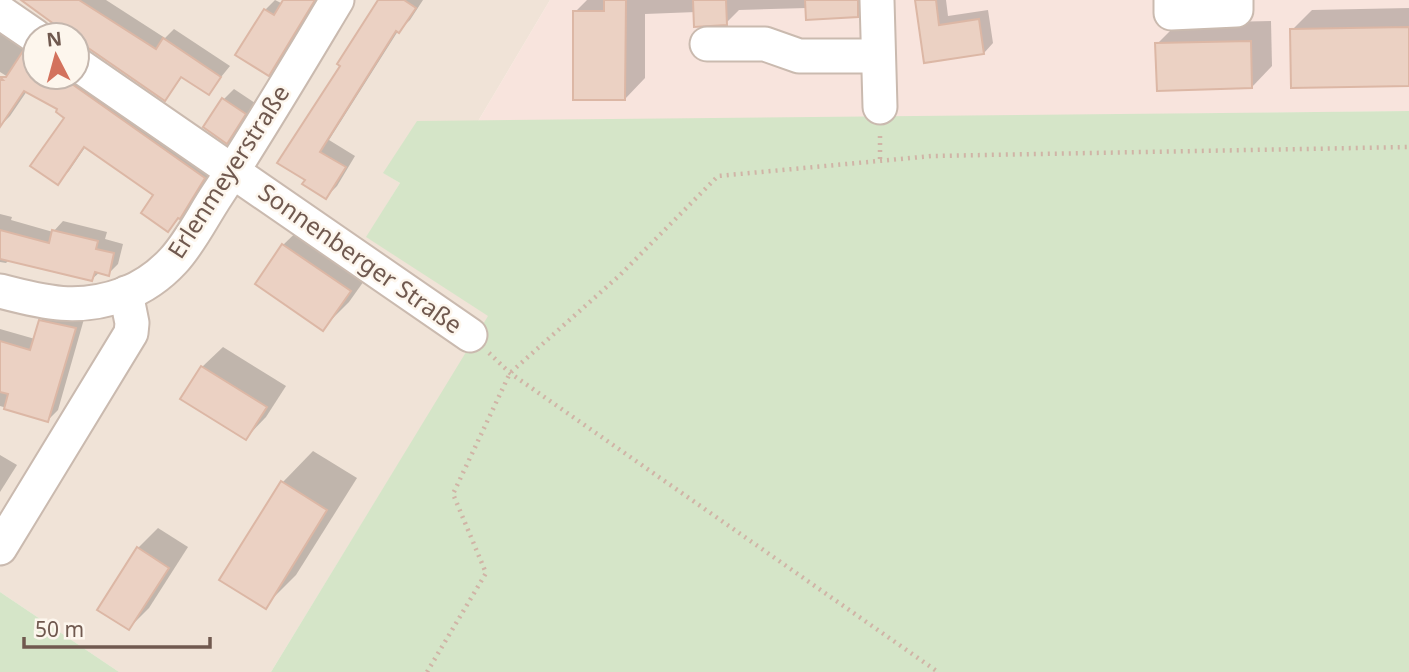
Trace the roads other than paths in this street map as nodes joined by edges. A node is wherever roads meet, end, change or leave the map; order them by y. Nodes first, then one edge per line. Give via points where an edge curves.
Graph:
1 (337, 0) edge
2 (877, 0) edge
3 (1171, 0) edge
4 (1236, 0) edge
5 (0, 12) edge
6 (21, 26) edge
7 (707, 44) dead end
8 (878, 56) junction
9 (91, 74) edge
10 (880, 107) dead end
11 (233, 171) junction
12 (0, 291) edge
13 (126, 293) junction
14 (470, 335) dead end
15 (0, 548) edge

1 - 11 street, Erlenmeyerstraße
2 - 8 street
3 - 4 street via 1171,13 1236,10
5 - 6 street
7 - 8 street via 765,44 799,56
8 - 10 street
9 - 11 street, Sonnenberger Straße
11 - 13 street, Erlenmeyerstraße via 174,260 153,279
11 - 14 street, Sonnenberger Straße
12 - 13 street, Erlenmeyerstraße via 67,304 94,303
13 - 15 street via 131,334

